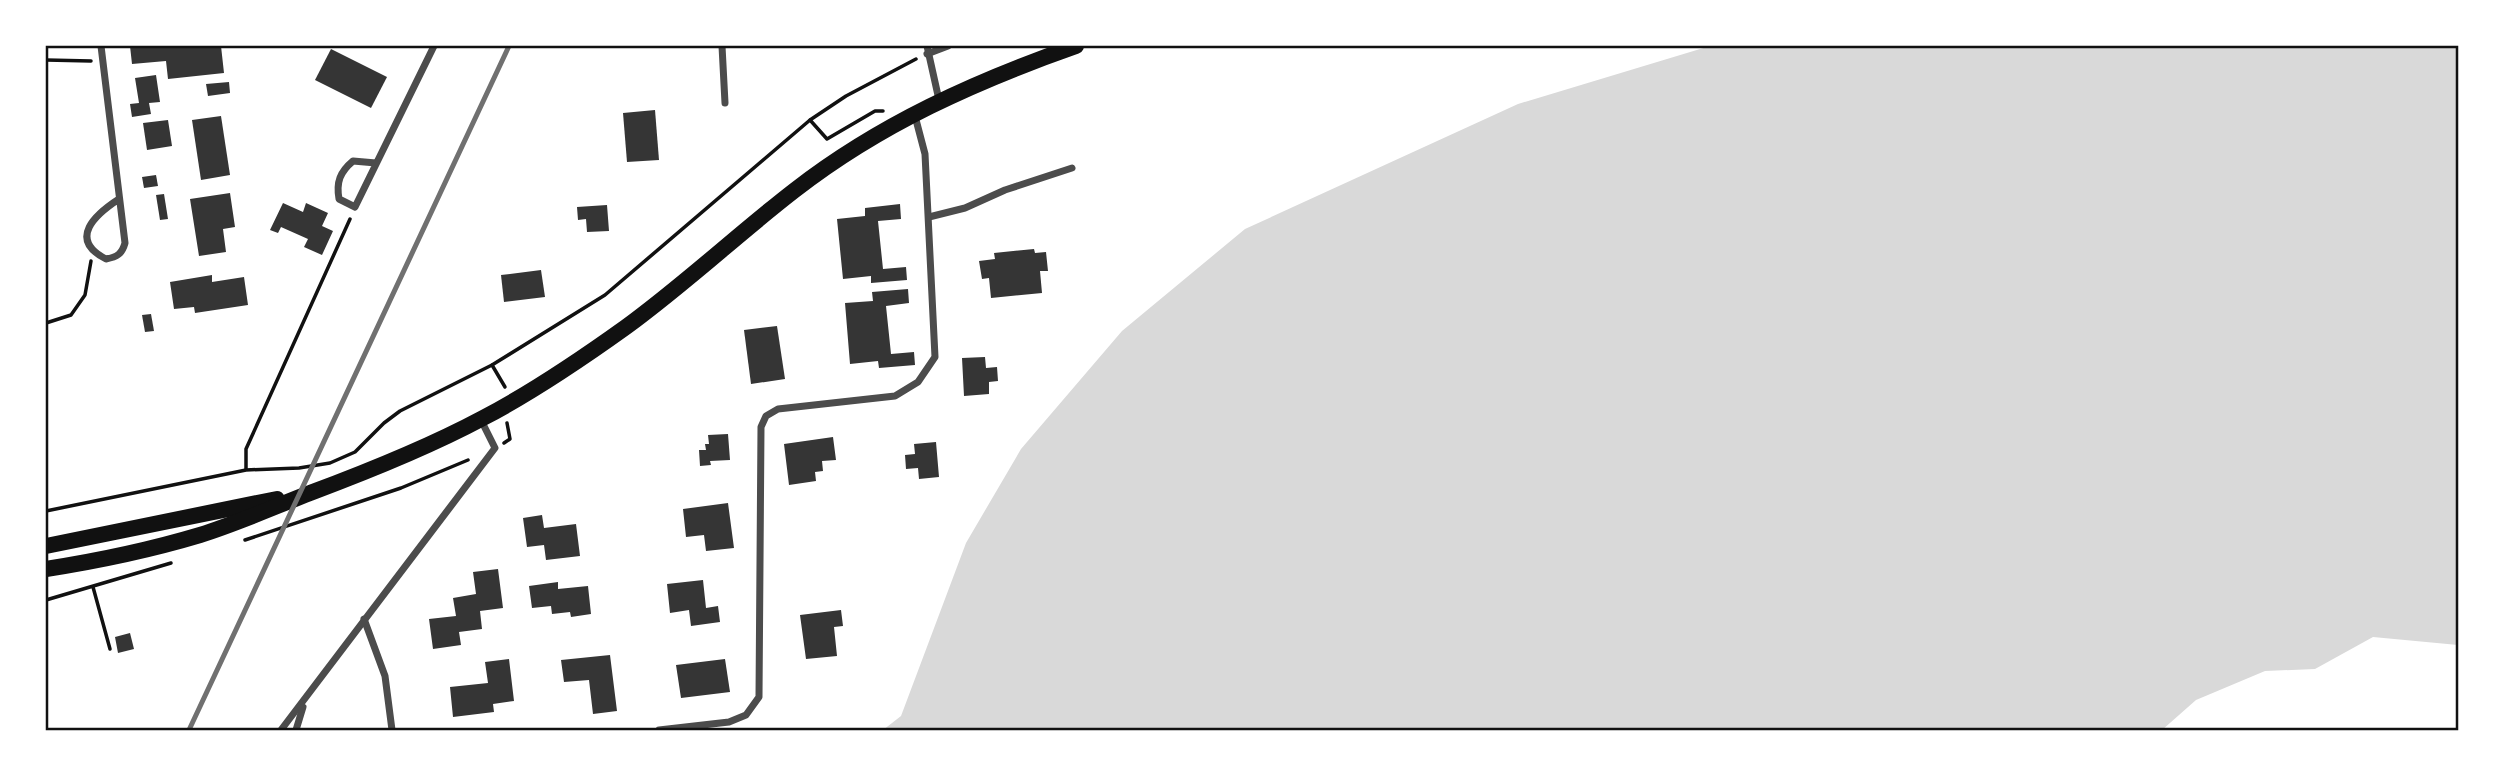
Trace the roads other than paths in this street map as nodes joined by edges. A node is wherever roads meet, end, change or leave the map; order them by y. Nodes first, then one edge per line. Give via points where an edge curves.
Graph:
1 (101, 46) edge
2 (434, 46) edge
3 (722, 46) edge
4 (948, 46) edge
5 (1076, 46) edge
6 (927, 50) edge
7 (939, 100) junction
8 (725, 103) dead end
9 (915, 113) junction
10 (376, 163) junction
11 (1072, 167) dead end
12 (119, 199) junction
13 (929, 218) junction
14 (481, 419) junction
15 (311, 493) junction
16 (46, 546) edge
17 (46, 569) edge
18 (364, 620) junction
19 (304, 703) junction
20 (281, 730) edge
21 (296, 730) edge
22 (392, 730) edge
23 (659, 730) edge

1 - 12 street
2 - 10 street
3 - 8 street
4 - 6 street
5 - 7 main road
6 - 7 street
7 - 9 main road
9 - 13 street via 925,154
9 - 14 main road via 797,188 629,325
10 - 10 street via 355,208 339,199 342,171 352,162
11 - 13 street
12 - 12 street via 97,214 89,226 90,247 106,259 115,257 125,243
13 - 23 street via 935,357 918,382 895,396 778,410 766,416 761,427 759,697 746,715 729,722
14 - 15 main road via 365,474
14 - 18 street via 495,448
15 - 16 main road
15 - 17 main road via 198,535
18 - 19 street
18 - 22 street via 385,676
19 - 20 street
19 - 21 street

